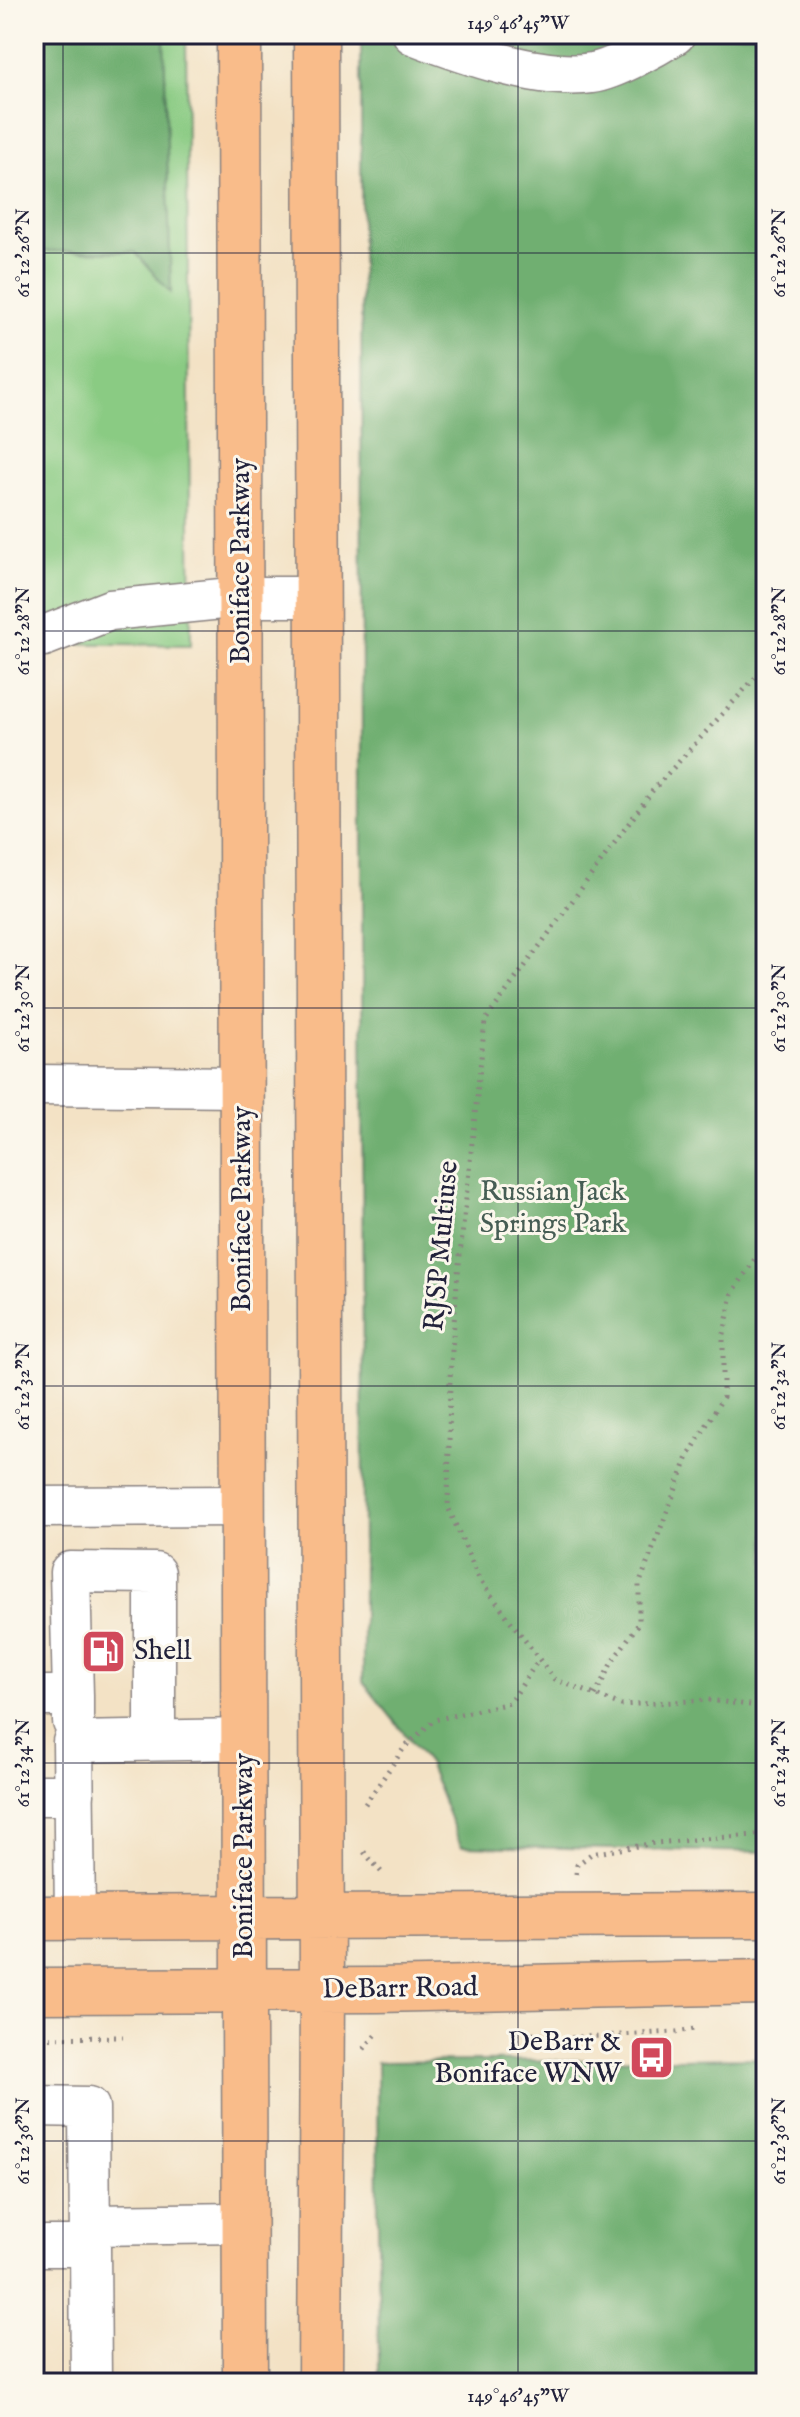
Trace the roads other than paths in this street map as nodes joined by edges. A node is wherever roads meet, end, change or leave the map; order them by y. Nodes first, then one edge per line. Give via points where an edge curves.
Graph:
1 (239, 34) edge
2 (316, 34) edge
3 (413, 34) edge
4 (675, 34) edge
5 (242, 597) junction
6 (317, 597) junction
7 (34, 636) edge
8 (34, 1085) edge
9 (242, 1087) junction
10 (243, 1506) junction
11 (34, 1507) edge
12 (105, 1507) junction
13 (104, 1572) junction
14 (53, 1696) edge
15 (244, 1739) junction
16 (155, 1740) junction
17 (73, 1742) junction
18 (34, 1795) edge
19 (74, 1795) junction
20 (766, 1915) edge
21 (322, 1916) junction
22 (54, 1918) edge
23 (244, 1918) junction
24 (766, 1982) edge
25 (34, 1991) edge
26 (243, 1991) junction
27 (322, 1991) junction
28 (34, 2106) edge
29 (244, 2223) junction
30 (90, 2235) junction
31 (34, 2246) edge
32 (91, 2383) edge
33 (245, 2383) edge
34 (320, 2383) edge

1 - 5 main road, Boniface Parkway
2 - 6 main road
3 - 4 lane via 501,63 556,74 594,73
5 - 6 lane
5 - 7 lane via 110,610
5 - 9 main road, Boniface Parkway
6 - 21 main road
8 - 9 lane
9 - 10 main road, Boniface Parkway
10 - 12 lane
10 - 15 main road, Boniface Parkway
11 - 12 lane
12 - 13 lane
13 - 14 lane via 70,1572
13 - 16 lane via 155,1573
14 - 17 lane
15 - 16 lane
15 - 23 main road, Boniface Parkway
16 - 17 lane
17 - 19 lane
18 - 19 lane
19 - 22 lane
20 - 21 main road
21 - 23 main road
21 - 27 main road
22 - 23 main road
23 - 26 main road, Boniface Parkway
24 - 27 main road, DeBarr Road
25 - 26 main road, DeBarr Road
26 - 27 main road, DeBarr Road
26 - 29 main road, Boniface Parkway
27 - 34 main road
28 - 30 lane via 89,2107
29 - 30 lane
29 - 33 main road, Boniface Parkway
30 - 31 lane
30 - 32 lane

